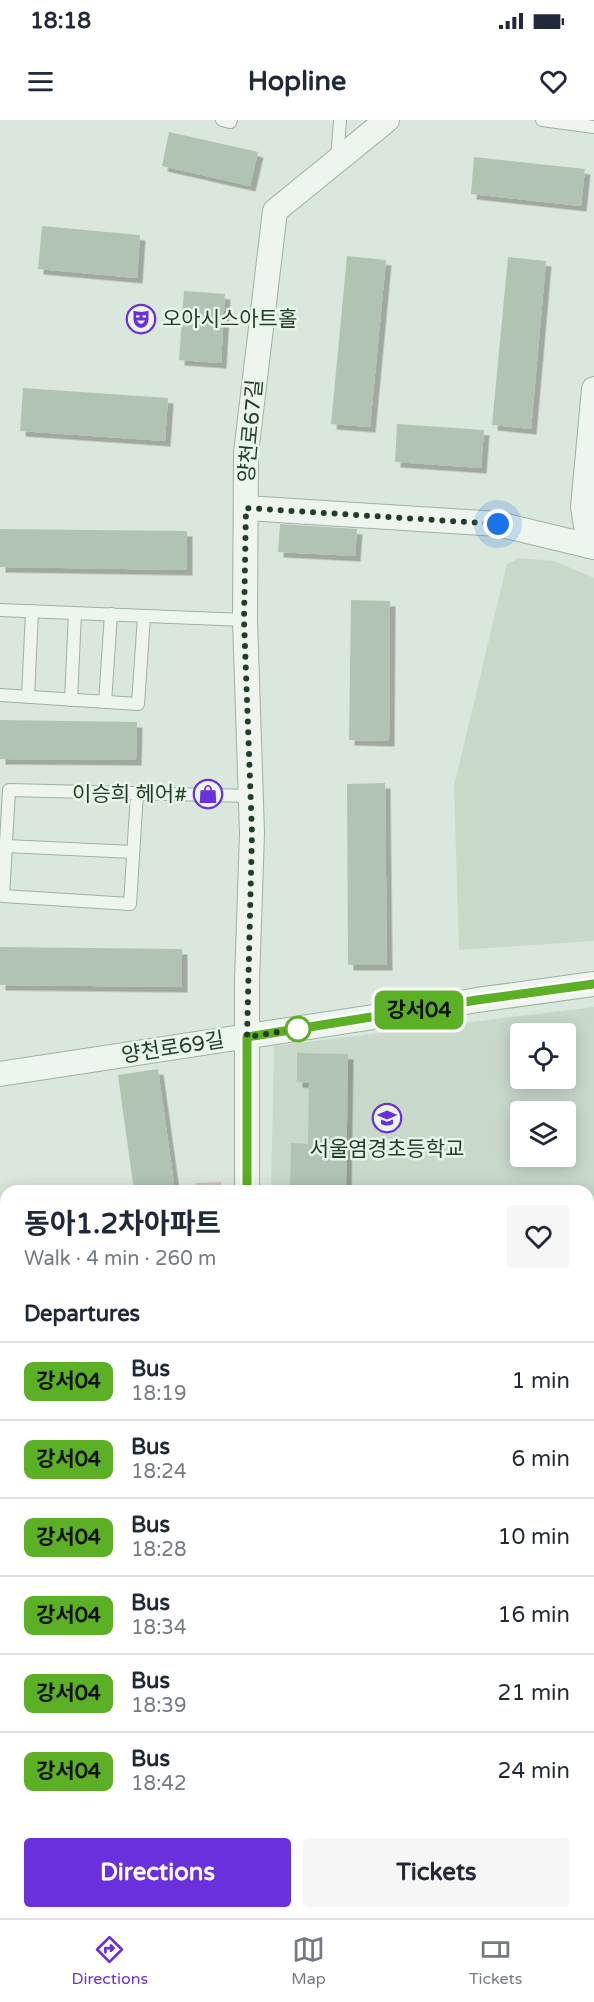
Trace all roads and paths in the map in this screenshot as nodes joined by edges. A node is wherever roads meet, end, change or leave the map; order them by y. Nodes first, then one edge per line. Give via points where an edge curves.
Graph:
1 (222, 120) edge
2 (231, 120) edge
3 (340, 120) edge
4 (387, 120) edge
5 (542, 120) edge
6 (594, 127) edge
7 (336, 161) junction
8 (594, 389) edge
9 (246, 508) junction
10 (592, 546) edge
11 (0, 610) edge
12 (32, 611) junction
13 (75, 613) junction
14 (111, 614) junction
15 (144, 616) junction
16 (244, 620) junction
17 (0, 695) edge
18 (28, 697) junction
19 (71, 700) junction
20 (105, 702) junction
21 (137, 794) junction
22 (251, 796) junction
23 (6, 846) junction
24 (133, 852) junction
25 (594, 984) edge
26 (247, 1037) junction
27 (0, 1074) edge
28 (247, 1185) edge

1 - 2 lane
3 - 7 lane
4 - 7 street
5 - 6 lane
7 - 9 street, 양천로67길 via 275,211 246,453
8 - 10 street via 583,507
9 - 10 street via 498,524
9 - 16 street, 양천로67길
11 - 12 lane
12 - 13 lane
12 - 18 lane
13 - 14 lane
13 - 19 lane
14 - 15 lane
14 - 20 lane
15 - 16 lane
15 - 20 lane via 138,704
16 - 22 street, 양천로67길
17 - 18 lane
18 - 19 lane
19 - 20 lane
21 - 22 lane
21 - 23 lane via 9,790
21 - 24 lane
22 - 26 street, 양천로67길
23 - 24 lane
23 - 24 lane via 3,896 130,904
25 - 26 street, 양천로69길
26 - 27 street, 양천로69길
26 - 28 street, 양천로67길

